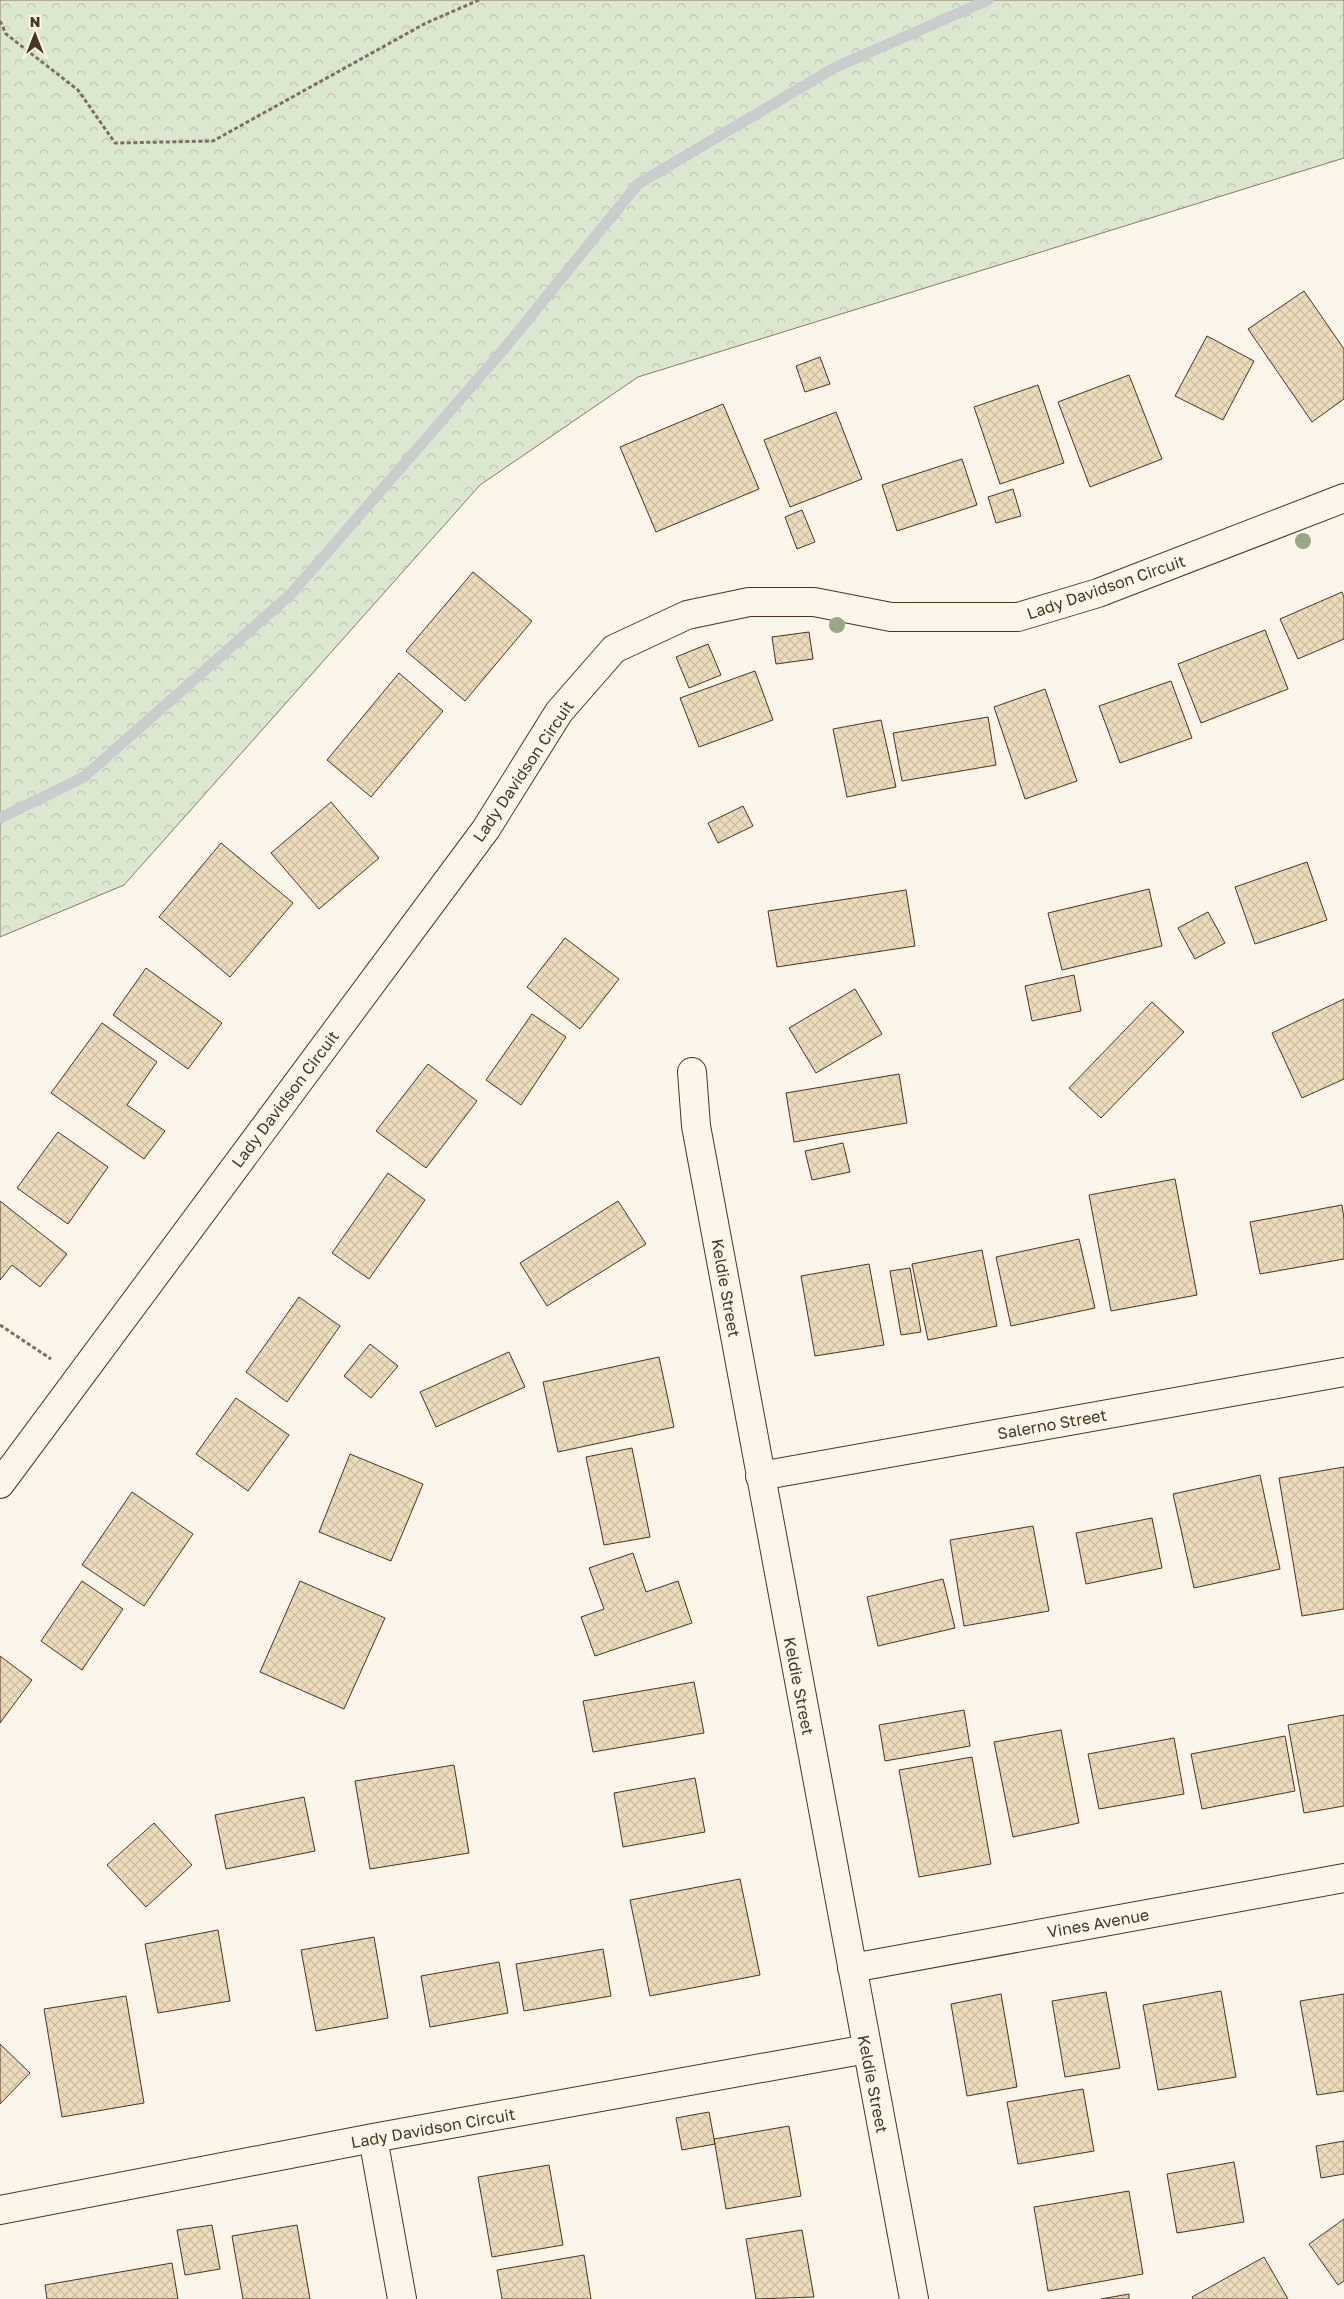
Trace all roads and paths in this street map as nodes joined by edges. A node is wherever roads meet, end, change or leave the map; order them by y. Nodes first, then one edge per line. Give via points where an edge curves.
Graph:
1 (479, 0) edge
2 (0, 21) edge
3 (1344, 498) edge
4 (692, 1072) dead end
5 (0, 1325) edge
6 (38, 1350) dead end
7 (1344, 1372) edge
8 (760, 1476) junction
9 (0, 1484) edge
10 (1344, 1878) edge
11 (852, 1968) junction
12 (867, 2049) junction
13 (373, 2138) junction
14 (0, 2210) edge
15 (402, 2299) edge
16 (914, 2299) edge

1 - 2 path via 426,23 213,141 115,143 78,90 6,34
3 - 9 street, Lady Davidson Circuit via 1098,593 1018,617 891,617 814,602 749,602 687,615 614,649 559,712 486,829
4 - 8 street, Keldie Street via 696,1126
5 - 6 path
7 - 8 street, Salerno Street
8 - 11 street, Keldie Street
10 - 11 street, Vines Avenue
11 - 12 street, Keldie Street
12 - 13 street, Lady Davidson Circuit
12 - 16 street, Keldie Street
13 - 14 street, Lady Davidson Circuit
13 - 15 street

